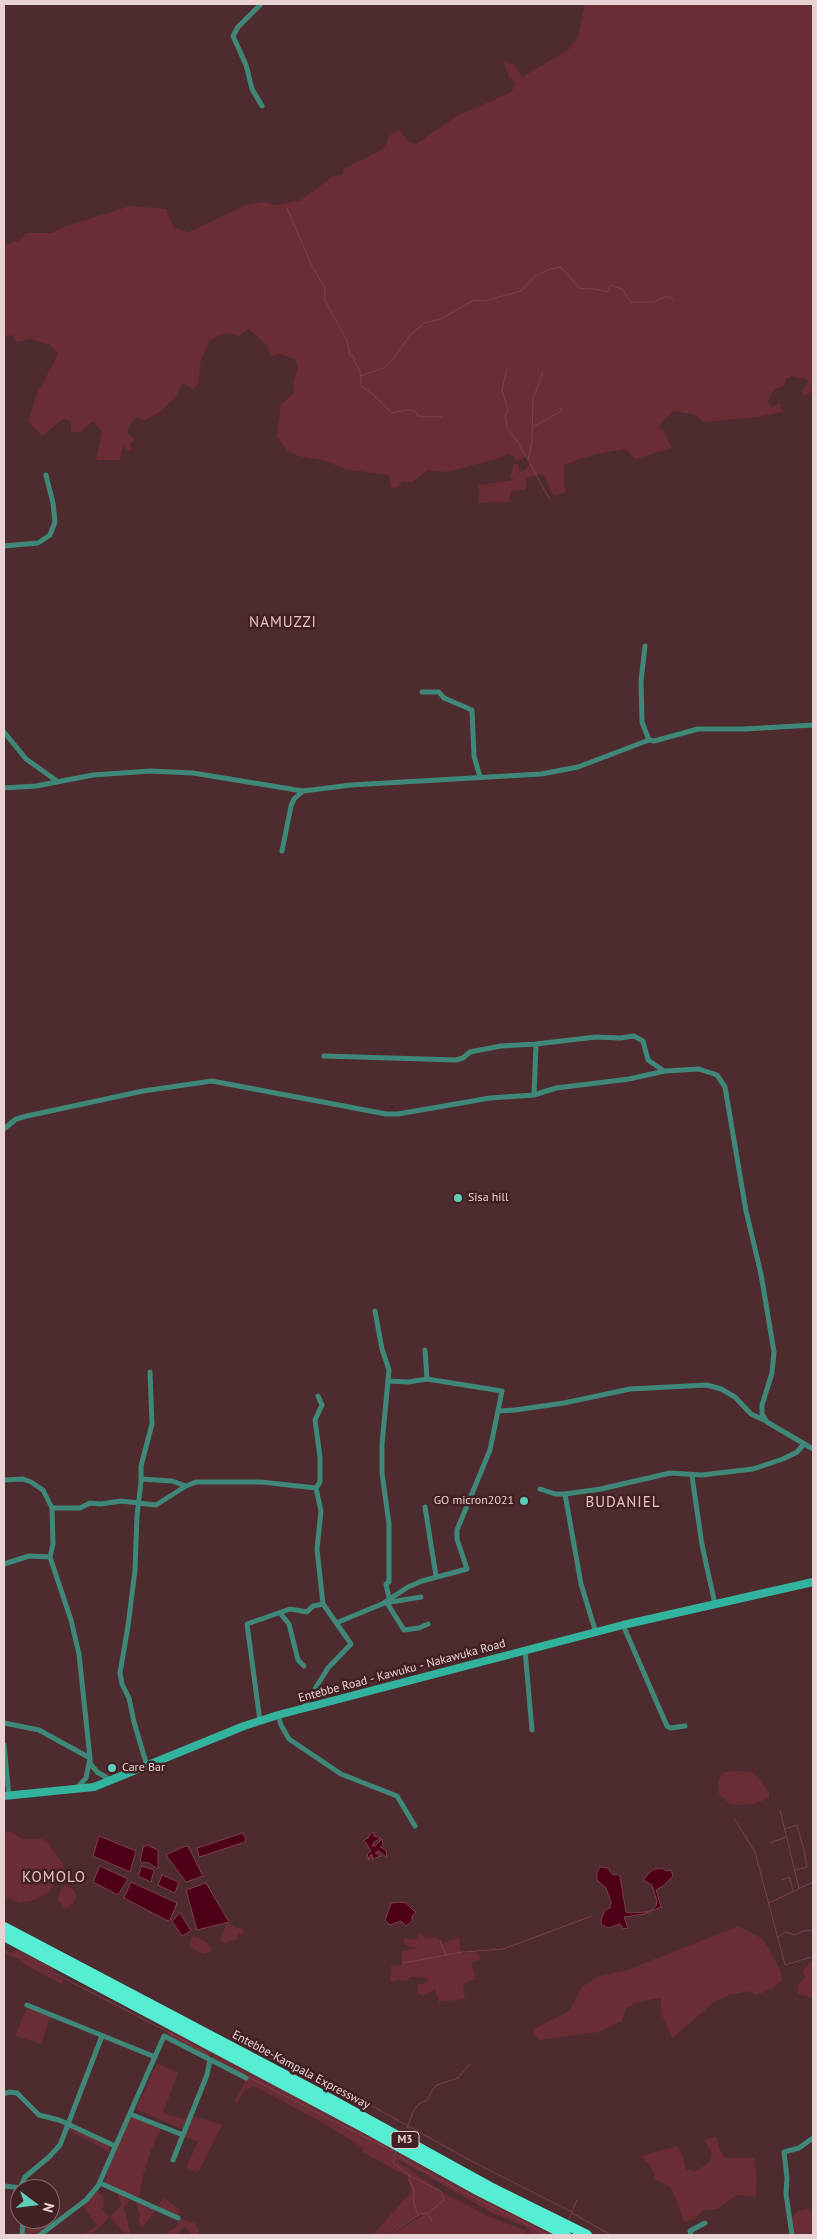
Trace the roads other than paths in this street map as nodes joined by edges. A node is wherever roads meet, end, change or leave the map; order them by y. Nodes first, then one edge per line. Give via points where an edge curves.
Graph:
1 (261, 4) edge
2 (262, 106) dead end
3 (46, 475) dead end
4 (4, 546) edge
5 (645, 646) dead end
6 (422, 692) dead end
7 (813, 725) edge
8 (4, 732) edge
9 (649, 740) junction
10 (480, 777) junction
11 (57, 781) junction
12 (4, 788) edge
13 (303, 790) junction
14 (282, 851) dead end
15 (536, 1044) junction
16 (324, 1056) dead end
17 (665, 1071) junction
18 (534, 1095) junction
19 (4, 1129) edge
20 (375, 1311) dead end
21 (424, 1350) dead end
22 (150, 1372) dead end
23 (427, 1378) junction
24 (388, 1381) junction
25 (318, 1396) dead end
26 (500, 1411) junction
27 (764, 1420) junction
28 (804, 1444) junction
29 (813, 1449) edge
30 (692, 1476) junction
31 (141, 1479) junction
32 (4, 1480) edge
33 (186, 1486) junction
34 (316, 1488) junction
35 (540, 1489) dead end
36 (565, 1494) junction
37 (139, 1504) junction
38 (425, 1507) dead end
39 (52, 1508) junction
40 (50, 1556) junction
41 (4, 1564) edge
42 (436, 1576) junction
43 (813, 1582) edge
44 (421, 1597) dead end
45 (386, 1602) junction
46 (323, 1604) junction
47 (716, 1604) junction
48 (280, 1613) junction
49 (336, 1624) junction
50 (428, 1624) dead end
51 (624, 1625) junction
52 (596, 1633) junction
53 (525, 1650) junction
54 (304, 1666) dead end
55 (303, 1708) junction
56 (278, 1715) junction
57 (260, 1721) junction
58 (4, 1722) edge
59 (685, 1726) dead end
60 (532, 1730) dead end
61 (4, 1745) edge
62 (90, 1758) junction
63 (147, 1766) junction
64 (113, 1781) junction
65 (76, 1789) junction
66 (6, 1796) edge
67 (415, 1826) dead end
68 (4, 1927) edge
69 (4, 1936) edge
70 (26, 2006) dead end
71 (102, 2036) junction
72 (155, 2057) junction
73 (210, 2060) junction
74 (246, 2078) dead end
75 (4, 2094) edge
76 (130, 2114) junction
77 (69, 2124) junction
78 (183, 2135) junction
79 (813, 2138) edge
80 (115, 2146) junction
81 (173, 2160) dead end
82 (24, 2179) edge
83 (100, 2183) junction
84 (178, 2218) dead end
85 (704, 2223) dead end
86 (40, 2235) edge
87 (566, 2235) edge
88 (587, 2235) edge
89 (691, 2235) edge
90 (792, 2235) edge

1 - 2 street via 233,36 252,89
3 - 4 street via 55,522 50,534 38,543
5 - 9 street via 642,656 642,722
6 - 10 street via 439,692 444,698 472,710 474,756
7 - 9 street via 698,729
8 - 11 street via 26,760
9 - 10 street via 565,770
10 - 13 street
11 - 12 street
11 - 13 street via 93,775 171,772
13 - 14 street via 291,806
15 - 16 street via 472,1051 456,1060
15 - 17 street via 634,1036 643,1042 648,1060
15 - 18 street
17 - 18 street via 556,1088
17 - 27 street via 706,1071 718,1075 725,1087 774,1352 772,1373 762,1405
18 - 19 street via 490,1098 386,1114 212,1081 27,1116 16,1119
20 - 24 street via 389,1370
21 - 23 street
22 - 31 street via 152,1424 141,1466
23 - 24 street via 408,1382
23 - 26 street via 502,1391
24 - 45 street via 382,1454 389,1524
25 - 34 street via 322,1405 315,1420 320,1457 320,1482
26 - 27 street via 564,1403 630,1389 707,1385 735,1397 751,1414
26 - 42 street via 490,1450 457,1530 467,1569
27 - 28 street
28 - 29 street
28 - 30 street via 783,1459 753,1469
30 - 36 street via 670,1473
30 - 47 street via 702,1545
31 - 33 street via 172,1481
31 - 37 street
32 - 39 street via 30,1482 43,1490
33 - 34 street via 216,1481
33 - 37 street via 159,1505
34 - 46 street via 320,1511 317,1549
35 - 36 street
36 - 52 street via 580,1584
37 - 39 street via 121,1501 90,1503 80,1508
37 - 63 street via 132,1597 120,1673
38 - 42 street
39 - 40 street
40 - 41 street via 29,1556
40 - 62 street via 79,1654
42 - 45 street via 408,1587
43 - 47 main road, Entebbe Road - Kawuku - Nakawuka Road
44 - 45 street
45 - 49 street
45 - 50 street via 404,1630
46 - 48 street via 307,1612 290,1610
46 - 49 street
47 - 51 main road, Entebbe Road - Kawuku - Nakawuka Road
48 - 54 street via 290,1624 298,1660
48 - 57 street via 249,1622 246,1626
49 - 55 street via 351,1647 328,1668
51 - 52 main road, Entebbe Road - Kawuku - Nakawuka Road
51 - 59 street via 667,1726
52 - 53 main road, Entebbe Road - Kawuku - Nakawuka Road
53 - 55 main road, Entebbe Road - Kawuku - Nakawuka Road
53 - 60 street
55 - 56 main road, Entebbe Road - Kawuku - Nakawuka Road
56 - 57 main road, Entebbe Road - Kawuku - Nakawuka Road
56 - 67 street via 289,1739 341,1774 397,1796
57 - 63 main road, Entebbe Road - Kawuku - Nakawuka Road
58 - 62 street via 39,1730
61 - 66 street
62 - 64 street via 97,1772
62 - 65 street via 86,1778
63 - 64 main road, Entebbe Road - Kawuku - Nakawuka Road
64 - 65 main road, Entebbe Road - Kawuku - Nakawuka Road
65 - 66 main road, Entebbe Road - Kawuku - Nakawuka Road
68 - 88 highway, Entebbe-Kampala Expressway / M3 via 490,2187
69 - 87 highway, Entebbe-Kampala Expressway / M3
70 - 71 street
71 - 72 street
71 - 77 street
72 - 73 street via 166,2035
72 - 76 street
73 - 74 street
73 - 78 street
75 - 77 street via 17,2093 37,2114
76 - 78 street
76 - 80 street
77 - 80 street
77 - 82 street via 57,2149
78 - 81 street
79 - 90 street via 784,2152
80 - 83 street
83 - 84 street
83 - 86 street via 86,2200
85 - 89 street via 690,2231

